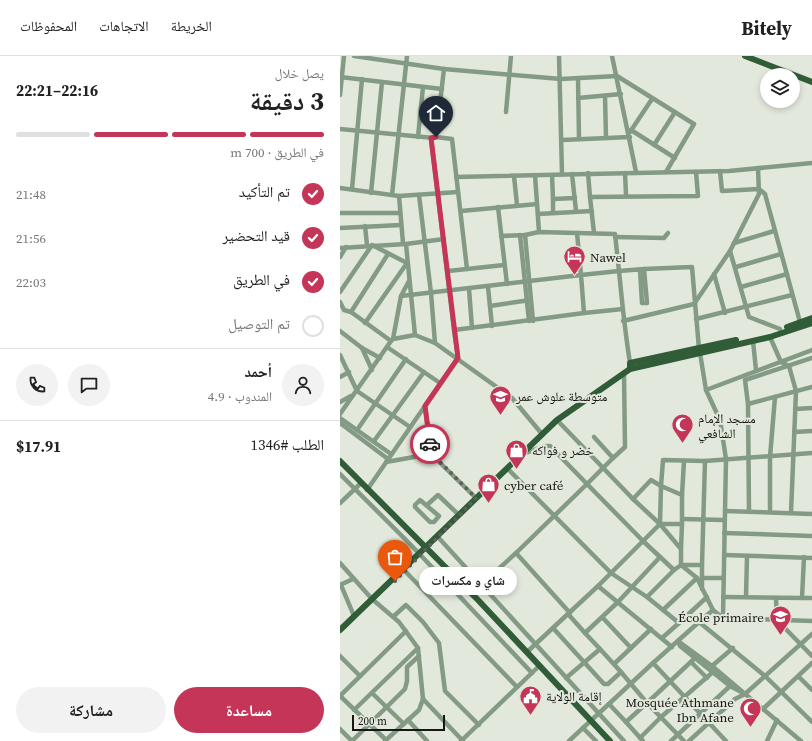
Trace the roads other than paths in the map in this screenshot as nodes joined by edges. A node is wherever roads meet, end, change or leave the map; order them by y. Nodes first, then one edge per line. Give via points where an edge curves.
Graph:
1 (344, 56) edge
2 (354, 56) edge
3 (408, 56) edge
4 (511, 56) edge
5 (559, 56) edge
6 (612, 56) edge
7 (745, 56) edge
8 (369, 57) edge
9 (407, 63) junction
10 (444, 69) junction
11 (510, 76) junction
12 (617, 76) junction
13 (341, 77) edge
14 (578, 78) junction
15 (362, 79) junction
16 (561, 79) junction
17 (382, 82) junction
18 (812, 82) edge
19 (404, 84) junction
20 (423, 87) junction
21 (442, 89) junction
22 (621, 94) junction
23 (340, 95) edge
24 (605, 96) junction
25 (578, 98) junction
26 (652, 99) junction
27 (506, 112) dead end
28 (674, 112) junction
29 (340, 129) edge
30 (358, 132) junction
31 (378, 133) junction
32 (630, 133) junction
33 (399, 135) junction
34 (418, 137) junction
35 (434, 138) junction
36 (606, 138) junction
37 (579, 139) junction
38 (562, 140) junction
39 (654, 145) junction
40 (675, 158) junction
41 (812, 163) edge
42 (758, 168) junction
43 (720, 171) junction
44 (636, 172) junction
45 (666, 172) junction
46 (696, 172) junction
47 (588, 173) junction
48 (625, 173) junction
49 (562, 174) junction
50 (572, 174) junction
51 (552, 175) junction
52 (514, 176) junction
53 (535, 176) junction
54 (456, 177) junction
55 (340, 188) edge
56 (352, 189) junction
57 (759, 189) junction
58 (458, 192) junction
59 (371, 193) junction
60 (438, 194) junction
61 (392, 195) junction
62 (399, 196) junction
63 (419, 196) junction
64 (626, 196) junction
65 (590, 197) junction
66 (575, 198) junction
67 (553, 199) junction
68 (537, 204) junction
69 (517, 205) junction
70 (498, 207) junction
71 (461, 211) junction
72 (576, 211) junction
73 (592, 211) junction
74 (340, 212) edge
75 (399, 213) junction
76 (553, 213) junction
77 (538, 214) junction
78 (401, 225) junction
79 (365, 226) junction
80 (340, 228) edge
81 (774, 231) junction
82 (539, 232) junction
83 (577, 233) junction
84 (594, 233) junction
85 (668, 233) dead end
86 (522, 235) junction
87 (501, 236) junction
88 (615, 237) junction
89 (444, 239) junction
90 (425, 241) junction
91 (405, 243) junction
92 (734, 243) junction
93 (369, 245) junction
94 (346, 247) junction
95 (340, 248) edge
96 (730, 250) junction
97 (388, 254) junction
98 (781, 254) junction
99 (340, 257) edge
100 (407, 263) junction
101 (504, 265) junction
102 (736, 266) junction
103 (467, 269) junction
104 (642, 270) junction
105 (448, 271) junction
106 (619, 271) junction
107 (714, 274) junction
108 (787, 274) junction
109 (581, 275) junction
110 (408, 281) junction
111 (527, 281) junction
112 (507, 284) junction
113 (488, 287) junction
114 (741, 287) junction
115 (469, 289) junction
116 (450, 290) junction
117 (340, 292) edge
118 (431, 293) junction
119 (412, 295) junction
120 (792, 295) junction
121 (401, 296) junction
122 (529, 300) junction
123 (340, 302) edge
124 (694, 304) junction
125 (490, 306) junction
126 (746, 307) junction
127 (623, 309) junction
128 (344, 310) junction
129 (351, 312) junction
130 (340, 313) edge
131 (584, 313) junction
132 (725, 313) junction
133 (812, 318) edge
134 (696, 319) junction
135 (531, 321) junction
136 (623, 321) junction
137 (800, 322) junction
138 (365, 323) junction
139 (812, 323) edge
140 (492, 326) junction
141 (472, 328) junction
142 (780, 329) junction
143 (454, 330) junction
144 (340, 331) edge
145 (416, 335) junction
146 (770, 337) junction
147 (392, 340) junction
148 (753, 341) junction
149 (435, 343) junction
150 (387, 347) junction
151 (362, 348) junction
152 (812, 350) edge
153 (700, 351) junction
154 (340, 356) edge
155 (380, 358) junction
156 (458, 358) junction
157 (812, 358) edge
158 (406, 359) junction
159 (781, 362) junction
160 (630, 366) junction
161 (789, 366) junction
162 (372, 370) junction
163 (756, 370) junction
164 (348, 372) junction
165 (424, 372) junction
166 (624, 374) junction
167 (744, 374) junction
168 (340, 377) edge
169 (745, 380) junction
170 (440, 383) junction
171 (812, 387) edge
172 (706, 390) junction
173 (796, 392) junction
174 (355, 393) junction
175 (775, 397) junction
176 (340, 402) edge
177 (748, 404) junction
178 (376, 405) junction
179 (425, 406) junction
180 (812, 408) edge
181 (795, 409) junction
182 (340, 414) edge
183 (393, 417) junction
184 (340, 418) edge
185 (557, 420) junction
186 (340, 423) edge
187 (410, 428) junction
188 (358, 430) junction
189 (812, 431) edge
190 (794, 432) junction
191 (542, 434) junction
192 (594, 437) dead end
193 (374, 442) junction
194 (812, 453) edge
195 (391, 454) junction
196 (432, 454) junction
197 (519, 455) junction
198 (792, 455) junction
199 (749, 457) junction
200 (770, 457) junction
201 (613, 458) junction
202 (726, 459) junction
203 (340, 461) edge
204 (387, 461) junction
205 (684, 461) junction
206 (706, 461) junction
207 (506, 468) junction
208 (604, 468) junction
209 (341, 470) edge
210 (587, 484) junction
211 (661, 486) junction
212 (357, 487) junction
213 (367, 490) junction
214 (682, 495) junction
215 (476, 498) junction
216 (633, 499) junction
217 (340, 503) edge
218 (427, 505) junction
219 (725, 511) junction
220 (749, 512) junction
221 (770, 512) junction
222 (791, 513) junction
223 (812, 514) edge
224 (459, 515) junction
225 (554, 515) junction
226 (703, 519) junction
227 (724, 520) junction
228 (682, 522) junction
229 (660, 524) junction
230 (724, 533) junction
231 (437, 536) junction
232 (812, 536) edge
233 (643, 541) junction
234 (424, 549) junction
235 (681, 549) junction
236 (516, 553) junction
237 (724, 555) junction
238 (747, 556) junction
239 (660, 557) junction
240 (804, 557) junction
241 (812, 558) edge
242 (340, 563) edge
243 (681, 565) junction
244 (702, 565) junction
245 (404, 570) junction
246 (674, 570) junction
247 (611, 573) junction
248 (696, 578) junction
249 (702, 578) junction
250 (724, 578) junction
251 (353, 579) junction
252 (480, 584) junction
253 (341, 585) edge
254 (598, 586) junction
255 (631, 586) junction
256 (702, 589) junction
257 (471, 594) junction
258 (647, 597) junction
259 (707, 597) junction
260 (723, 597) junction
261 (746, 597) junction
262 (776, 598) junction
263 (802, 598) junction
264 (812, 598) edge
265 (373, 600) junction
266 (618, 602) junction
267 (663, 610) junction
268 (713, 610) junction
269 (569, 614) junction
270 (394, 616) junction
271 (352, 618) junction
272 (603, 618) junction
273 (723, 618) junction
274 (777, 620) junction
275 (812, 621) edge
276 (699, 622) junction
277 (679, 623) junction
278 (340, 625) edge
279 (553, 628) junction
280 (651, 629) junction
281 (340, 630) edge
282 (406, 631) junction
283 (585, 633) junction
284 (812, 634) edge
285 (340, 635) edge
286 (662, 638) junction
287 (678, 641) junction
288 (535, 644) junction
289 (801, 645) junction
290 (672, 647) junction
291 (418, 648) junction
292 (631, 648) junction
293 (733, 648) junction
294 (600, 649) junction
295 (527, 652) junction
296 (340, 656) edge
297 (419, 656) junction
298 (812, 656) edge
299 (693, 660) junction
300 (584, 663) junction
301 (653, 663) junction
302 (812, 663) edge
303 (614, 664) junction
304 (712, 666) junction
305 (537, 668) junction
306 (621, 672) junction
307 (713, 672) junction
308 (532, 673) junction
309 (360, 676) junction
310 (765, 676) junction
311 (799, 677) junction
312 (566, 678) junction
313 (707, 678) junction
314 (670, 680) junction
315 (631, 684) junction
316 (730, 686) junction
317 (518, 687) junction
318 (812, 690) edge
319 (781, 692) junction
320 (372, 693) junction
321 (745, 694) junction
322 (340, 696) edge
323 (684, 696) junction
324 (423, 699) junction
325 (647, 702) junction
326 (609, 704) junction
327 (387, 707) junction
328 (763, 709) junction
329 (354, 710) junction
330 (598, 713) junction
331 (700, 713) junction
332 (661, 717) junction
333 (777, 720) junction
334 (406, 722) junction
335 (626, 722) junction
336 (812, 722) edge
337 (708, 723) junction
338 (587, 724) junction
339 (369, 725) junction
340 (478, 725) junction
341 (340, 730) edge
342 (678, 735) junction
343 (642, 739) edge
344 (571, 740) edge
345 (799, 740) edge
346 (352, 741) edge
347 (386, 741) edge
348 (427, 741) edge
349 (462, 741) edge
350 (596, 741) edge
351 (605, 741) edge
352 (610, 741) edge
353 (624, 741) edge
354 (671, 741) edge
355 (684, 741) edge
356 (689, 741) edge
357 (726, 741) edge
358 (767, 741) edge

1 - 13 street
2 - 8 street
3 - 9 street
4 - 11 street
5 - 16 street
6 - 12 street
7 - 18 main road
8 - 9 street
9 - 10 street
9 - 19 street
10 - 11 street
10 - 21 street
11 - 16 street
11 - 27 street
12 - 14 street
12 - 22 street
12 - 26 street
13 - 15 street
13 - 23 street
14 - 16 street
14 - 25 street
15 - 17 street
15 - 30 street
16 - 38 street
17 - 19 street
17 - 31 street
19 - 20 street
19 - 33 street
20 - 21 street
20 - 34 street
21 - 35 street
22 - 24 street
22 - 32 street
24 - 25 street
24 - 36 street
25 - 37 street
26 - 28 street
26 - 32 street
28 - 39 street
28 - 40 street via 694,124
29 - 30 street
30 - 31 street
30 - 56 street
31 - 33 street
31 - 59 street
32 - 36 street
32 - 39 street
32 - 44 street
33 - 34 street
33 - 61 street
34 - 35 street
35 - 54 street via 452,139
35 - 60 street
36 - 37 street
37 - 38 street
38 - 49 street
39 - 40 street
40 - 45 street
41 - 42 street
42 - 43 street
42 - 57 street
43 - 46 street
43 - 57 street via 722,191
44 - 45 street
44 - 48 street
45 - 46 street
46 - 64 street via 698,196
47 - 48 street
47 - 50 street
47 - 65 street
48 - 64 street
49 - 50 street
49 - 51 street
50 - 66 street
51 - 53 street
51 - 67 street
52 - 53 street
52 - 54 street
52 - 69 street
53 - 68 street
54 - 58 street
55 - 56 street
56 - 59 street
57 - 81 street via 765,194
57 - 92 street via 759,194
58 - 60 street
58 - 71 street
59 - 61 street
60 - 63 street
60 - 89 street
61 - 62 street
62 - 63 street
62 - 75 street
63 - 90 street
64 - 65 street
65 - 73 street
66 - 67 street
66 - 72 street
67 - 76 street
68 - 69 street
68 - 77 street
69 - 70 street
70 - 71 street
70 - 87 street
71 - 103 street
72 - 73 street
72 - 76 street
73 - 84 street
74 - 75 street
75 - 78 street
76 - 77 street
77 - 82 street
78 - 79 street
78 - 91 street
79 - 80 street
79 - 93 street
81 - 92 street
81 - 98 street
82 - 83 street
82 - 86 street
83 - 84 street
83 - 109 street
84 - 88 street via 615,234
85 - 88 street via 664,238
86 - 87 street
86 - 111 street
87 - 101 street
88 - 106 street
89 - 90 street
89 - 105 street
90 - 91 street
90 - 118 street
91 - 93 street
91 - 100 street
92 - 96 street
93 - 94 street
93 - 97 street
93 - 117 street
94 - 95 street
94 - 99 street
96 - 102 street
96 - 107 street
97 - 100 street
97 - 129 street
98 - 102 street
98 - 108 street
100 - 110 street
100 - 138 street
101 - 103 street
101 - 112 street
102 - 114 street
103 - 105 street
104 - 104 street via 647,303 642,303
104 - 106 street
104 - 124 street via 692,267
105 - 116 street
106 - 109 street
106 - 127 street
107 - 124 street
107 - 132 street
108 - 114 street
108 - 120 street
109 - 111 street
109 - 131 street
110 - 119 street
110 - 121 street
111 - 112 street
111 - 122 street
112 - 113 street
113 - 115 street
113 - 125 street
114 - 126 street
115 - 116 street
115 - 141 street
116 - 118 street
116 - 143 street
118 - 119 street
118 - 149 street
119 - 121 street
119 - 145 street
120 - 126 street
120 - 137 street
121 - 147 street
122 - 125 street
122 - 135 street
123 - 128 street
124 - 134 street
124 - 136 street
125 - 140 street
126 - 132 street
126 - 142 street via 749,317
127 - 131 street
127 - 136 street
128 - 129 street
128 - 130 street
129 - 138 street
131 - 135 street
132 - 134 street
133 - 137 main road
134 - 153 street
135 - 140 street
136 - 160 street
137 - 142 main road
138 - 147 street
139 - 146 main road
140 - 141 street
141 - 143 street
142 - 153 main road
143 - 156 street
144 - 151 street
145 - 147 street
145 - 149 street
146 - 148 main road
146 - 159 street
147 - 150 street
148 - 153 main road
148 - 163 street
149 - 156 street
150 - 155 street
150 - 158 street
151 - 155 street
151 - 162 street
152 - 159 street
153 - 160 main road
153 - 172 street
154 - 164 street
155 - 162 street
156 - 170 street
156 - 191 street via 512,398
157 - 161 street
158 - 165 street
158 - 178 street
159 - 161 street
159 - 163 street
160 - 166 main road
161 - 169 street
161 - 173 street
162 - 174 street
163 - 167 street
164 - 168 street
164 - 174 street
165 - 170 street
165 - 183 street
166 - 185 main road
166 - 201 street via 625,447
167 - 169 street
167 - 172 street
169 - 177 street
170 - 179 street
171 - 173 street
172 - 202 street via 720,420
173 - 175 street
173 - 181 street
174 - 176 street
174 - 178 street
174 - 182 street
175 - 177 street
175 - 200 street
177 - 199 street
178 - 183 street
178 - 188 street
179 - 187 street
179 - 196 street
180 - 181 street
181 - 190 street
183 - 187 street
183 - 193 street
184 - 188 street
185 - 191 main road
185 - 208 street
186 - 204 street
187 - 195 street
188 - 193 street
189 - 190 street
190 - 198 street
191 - 197 main road
192 - 201 street
193 - 195 street
194 - 198 street
195 - 204 street
196 - 204 street
196 - 215 street
197 - 207 main road
197 - 210 street via 550,446
198 - 200 street
198 - 222 street
199 - 200 street
199 - 202 street
199 - 220 street
200 - 221 street
201 - 208 street
202 - 206 street
202 - 219 street
203 - 213 main road
204 - 213 street
205 - 206 street
205 - 211 street via 663,460
205 - 214 street
206 - 226 street
207 - 215 main road
207 - 225 street
208 - 210 street
208 - 216 street
209 - 212 main road
210 - 225 street
210 - 233 street
211 - 214 street
211 - 216 street via 651,480
211 - 229 street
212 - 213 main road
212 - 217 street
212 - 234 street
213 - 234 main road
214 - 228 street
215 - 224 main road
216 - 229 street
218 - 218 street via 439,516 433,523 415,506 420,500
218 - 224 street via 438,495
219 - 220 street
219 - 227 street
220 - 221 street
221 - 222 street
222 - 223 street
224 - 231 main road
225 - 236 street
225 - 247 street
226 - 227 street
226 - 228 street
226 - 244 street
227 - 230 street
228 - 229 street
228 - 235 street
229 - 233 street
229 - 235 street
230 - 232 street
230 - 237 street
231 - 234 main road
231 - 252 street
233 - 239 street
233 - 247 street
234 - 245 main road
234 - 257 main road
234 - 305 main road
234 - 308 street
235 - 243 street
236 - 252 street
236 - 269 street
237 - 238 street
237 - 250 street
238 - 240 street
238 - 261 street
239 - 246 street
239 - 255 street
240 - 241 street
240 - 263 street
242 - 251 street
243 - 244 street
243 - 246 street
243 - 248 street
244 - 249 street
245 - 265 main road
245 - 317 street
246 - 258 street
247 - 254 street
247 - 255 street
248 - 256 street
248 - 267 street
249 - 250 street
249 - 256 street
250 - 260 street
251 - 253 street
251 - 265 street
252 - 257 street
252 - 288 street
253 - 271 street
254 - 266 street
254 - 269 street
255 - 258 street
255 - 266 street
256 - 259 street
257 - 295 main road
258 - 267 street
259 - 268 street
259 - 277 street
260 - 261 street
260 - 273 street
261 - 262 street
262 - 263 street
262 - 274 street
263 - 264 street
265 - 270 street
265 - 271 main road
265 - 285 main road
266 - 272 street
266 - 280 street
267 - 277 street
268 - 273 street
268 - 276 street
269 - 279 street
269 - 283 street
270 - 282 street
270 - 340 street via 406,605 439,643 445,691
271 - 278 street
271 - 281 main road
272 - 283 street
272 - 292 street
273 - 274 street
274 - 275 street
274 - 289 street
276 - 287 street
276 - 293 street
277 - 286 street
279 - 288 street
279 - 300 street
280 - 286 street
280 - 292 street
282 - 291 street
282 - 309 street
283 - 294 street
284 - 289 street
286 - 290 street
287 - 290 street
287 - 299 street
287 - 304 street
288 - 295 street
288 - 312 street
289 - 298 street
289 - 310 street
290 - 301 street
291 - 297 street
291 - 320 street
292 - 303 street
293 - 304 street
293 - 310 street
294 - 300 street
294 - 303 street
295 - 338 main road
296 - 309 street
297 - 324 street
297 - 327 street via 407,667 405,689
299 - 307 street
299 - 313 street
299 - 314 street
300 - 306 street via 606,685
300 - 312 street
301 - 314 street
301 - 315 street
302 - 311 street
303 - 306 street
304 - 321 street
305 - 308 street
305 - 338 main road
306 - 315 street
307 - 313 street
307 - 316 street
308 - 317 street
309 - 322 street
310 - 319 street
310 - 321 street
311 - 318 street
311 - 319 street
312 - 330 street
313 - 323 street
314 - 323 street
314 - 325 street
315 - 325 street
315 - 326 street
316 - 321 street
316 - 331 street
317 - 340 street
319 - 328 street
319 - 336 street
320 - 327 street
320 - 329 street
321 - 328 street
321 - 337 street via 735,699
322 - 329 street
323 - 331 street
323 - 332 street
324 - 334 street via 419,710
324 - 349 street
325 - 332 street
325 - 335 street
326 - 330 street
326 - 335 street
327 - 334 street
327 - 339 street
328 - 333 street
329 - 339 street
330 - 338 street
330 - 353 street
331 - 337 street
331 - 342 street
332 - 342 street
332 - 343 street
333 - 345 street
333 - 358 street
334 - 347 street
334 - 348 street
335 - 343 street
337 - 356 street
337 - 357 street
338 - 344 street
338 - 350 street
338 - 351 main road
338 - 352 main road
339 - 346 street
339 - 347 street
340 - 349 street
341 - 346 street
342 - 354 street
342 - 355 street

